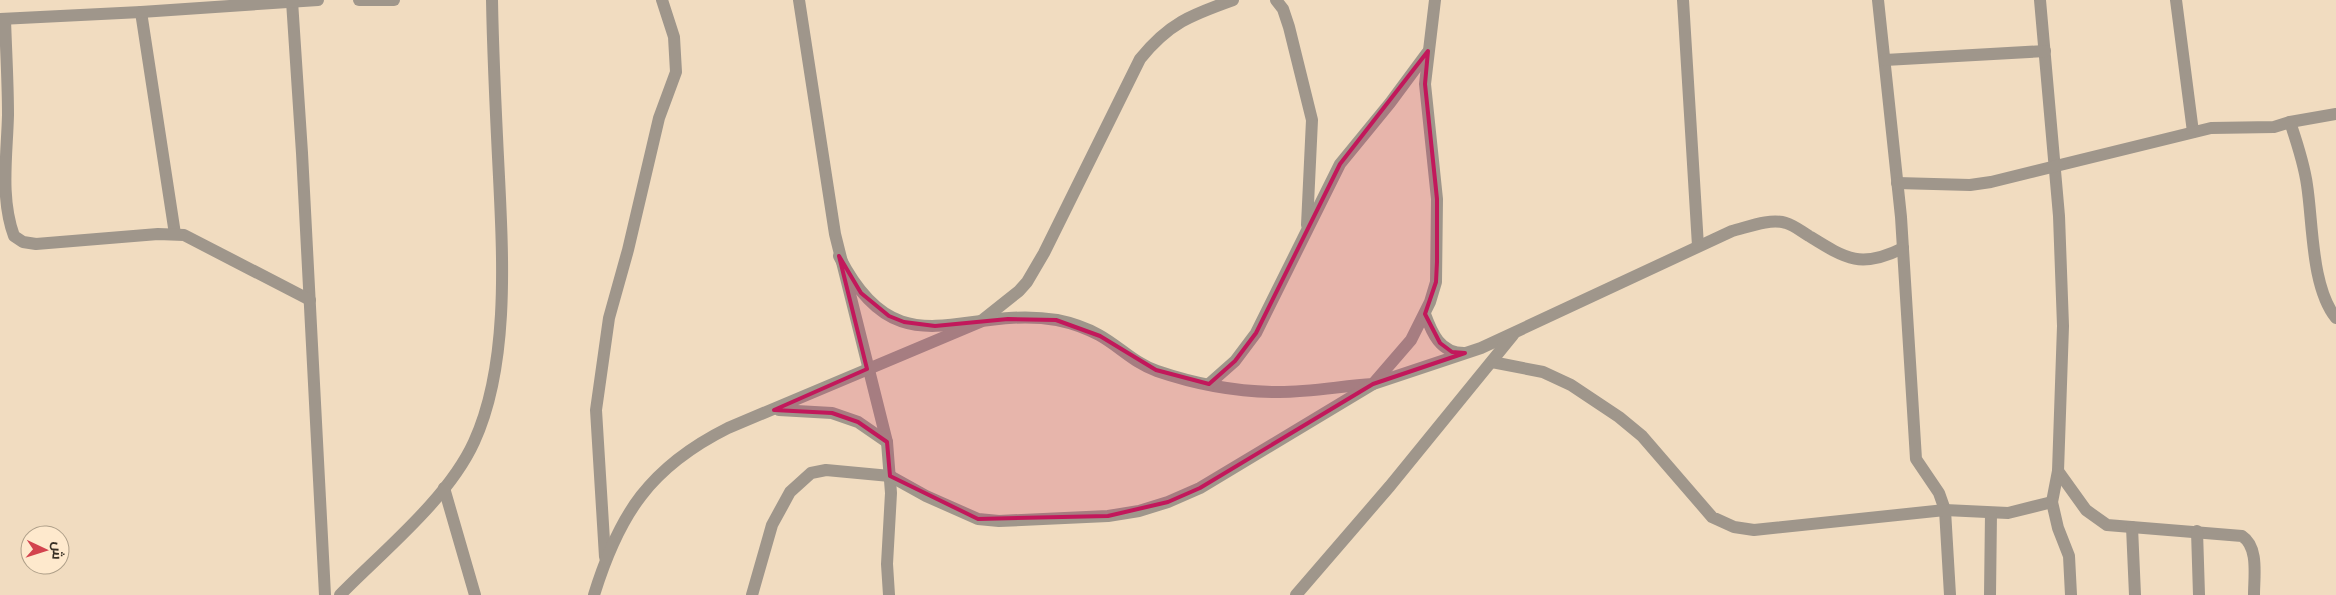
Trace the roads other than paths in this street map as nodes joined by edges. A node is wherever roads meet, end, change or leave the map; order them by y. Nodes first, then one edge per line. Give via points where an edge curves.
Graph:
1 (292, 0) edge
2 (318, 0) edge
3 (359, 0) edge
4 (394, 0) edge
5 (492, 0) edge
6 (662, 0) edge
7 (799, 0) edge
8 (1233, 0) edge
9 (1276, 0) edge
10 (1435, 0) edge
11 (1683, 0) edge
12 (1878, 0) edge
13 (2040, 0) edge
14 (2176, 0) edge
15 (245, 3) edge
16 (141, 12) junction
17 (3, 19) edge
18 (1428, 51) junction
19 (2045, 51) junction
20 (1885, 60) junction
21 (2336, 114) edge
22 (2290, 122) junction
23 (2193, 132) junction
24 (2055, 167) junction
25 (1897, 183) junction
26 (1307, 233) junction
27 (176, 234) junction
28 (1698, 246) junction
29 (1903, 248) junction
30 (840, 256) junction
31 (310, 300) junction
32 (1425, 314) junction
33 (2336, 318) edge
34 (980, 322) junction
35 (1516, 332) junction
36 (1465, 353) junction
37 (1492, 362) junction
38 (867, 369) junction
39 (1209, 384) junction
40 (1373, 384) junction
41 (774, 410) junction
42 (887, 442) junction
43 (2058, 472) junction
44 (890, 476) junction
45 (444, 488) junction
46 (2052, 502) junction
47 (1945, 510) junction
48 (1991, 513) junction
49 (2132, 527) junction
50 (2197, 531) junction
51 (606, 560) junction
52 (325, 595) edge
53 (340, 595) edge
54 (475, 595) edge
55 (594, 595) edge
56 (752, 595) edge
57 (889, 595) edge
58 (1296, 595) edge
59 (1950, 595) edge
60 (1990, 595) edge
61 (2071, 595) edge
62 (2136, 595) edge
63 (2199, 595) edge
64 (2254, 595) edge

1 - 2 street
1 - 15 street
1 - 31 street
3 - 4 street
5 - 45 street via 502,300 485,413 474,443
6 - 51 street via 674,37 676,72 659,118 609,318 597,393
7 - 30 street
8 - 34 street via 1182,20 1144,54 1037,266 1019,291
9 - 26 street via 1289,27 1312,120
10 - 18 street
11 - 28 street
12 - 20 street
13 - 19 street
14 - 23 street
15 - 16 street
16 - 17 street
16 - 27 street
17 - 27 street via 8,116 4,168 7,210 14,236 23,242 36,244
18 - 26 street via 1340,164
18 - 32 street via 1425,84 1437,199 1437,253 1436,282
19 - 20 street
19 - 24 street
20 - 25 street
21 - 22 street
22 - 23 street via 2274,127 2225,127
22 - 33 street via 2305,172 2322,286
23 - 24 street
24 - 25 street via 1970,185
24 - 43 street via 2063,326
25 - 29 street
26 - 39 street via 1256,334 1230,366
27 - 31 street via 194,239
28 - 29 street via 1748,226 1784,222 1840,255 1855,260 1884,258
28 - 35 street
29 - 47 street via 1916,459 1939,493
30 - 34 street via 861,293 889,316 917,325
30 - 38 street
31 - 52 street
32 - 36 street via 1440,343 1452,352
32 - 40 street via 1411,340
34 - 38 street
34 - 39 street via 1033,318 1079,325 1135,361
35 - 36 street
35 - 37 street
36 - 40 street
37 - 47 street via 1558,377 1613,412 1662,457 1712,518 1734,528 1754,530
37 - 58 street
38 - 41 street
38 - 42 street
39 - 40 street via 1274,392
40 - 44 street via 1200,488 1139,511 1108,516 978,519
41 - 42 street via 832,413 858,422
41 - 51 street via 706,440 663,472 622,521
42 - 44 street
43 - 46 street
43 - 49 street via 2094,517 2107,525
44 - 56 street via 826,470 811,473 790,492 772,525
44 - 57 street via 886,564
45 - 53 street
45 - 54 street
46 - 48 street via 2008,513
46 - 61 street via 2069,556
47 - 48 street
47 - 59 street
48 - 60 street
49 - 50 street
49 - 62 street
50 - 63 street
50 - 64 street via 2234,534 2248,540 2253,547
51 - 55 street

